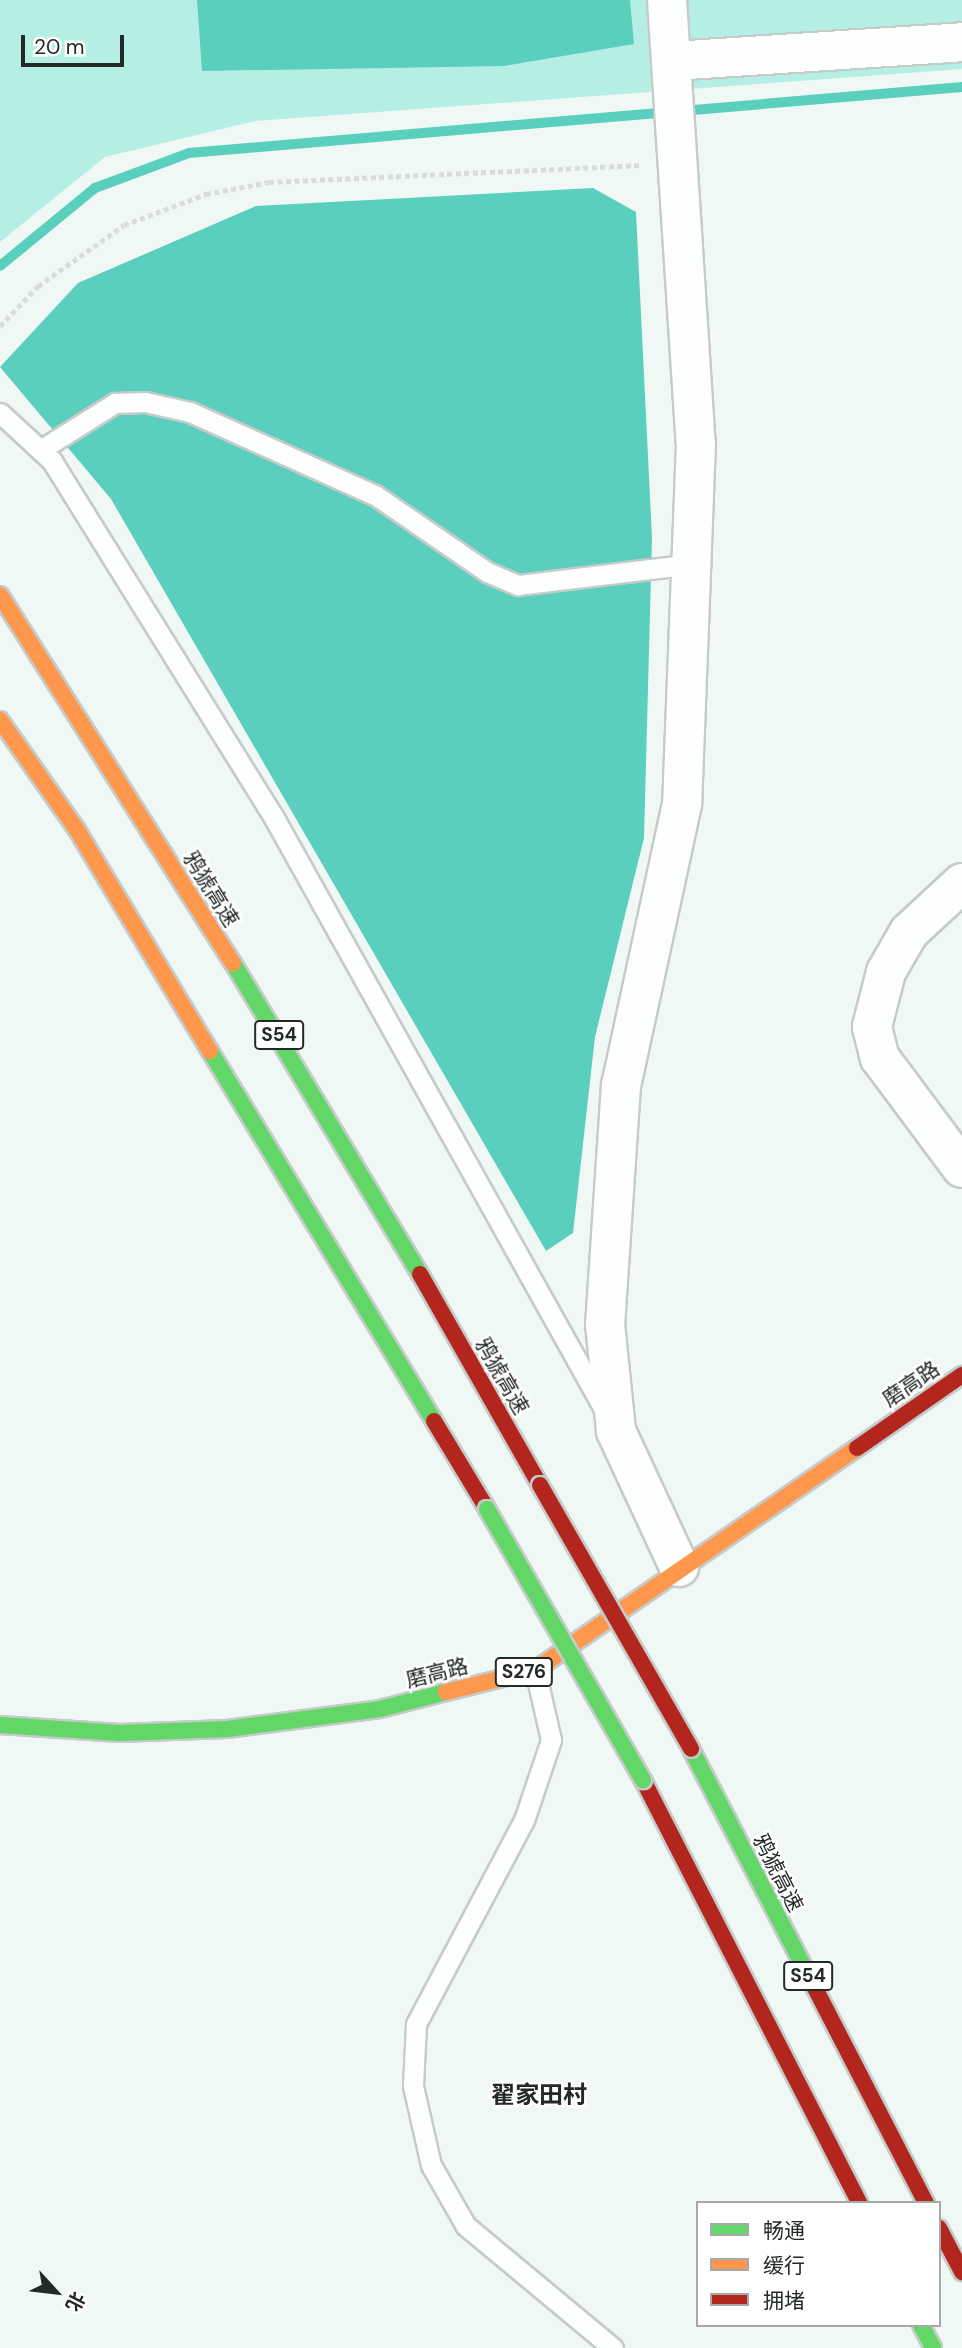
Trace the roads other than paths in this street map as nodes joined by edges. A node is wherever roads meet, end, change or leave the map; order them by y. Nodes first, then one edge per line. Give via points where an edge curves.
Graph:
1 (667, 0) edge
2 (962, 42) edge
3 (673, 73) junction
4 (0, 413) edge
5 (40, 450) junction
6 (691, 564) junction
7 (0, 595) edge
8 (0, 720) edge
9 (962, 883) edge
10 (962, 1168) edge
11 (962, 1375) edge
12 (616, 1431) junction
13 (679, 1567) junction
14 (535, 1670) junction
15 (0, 1725) edge
16 (858, 2201) edge
17 (925, 2201) edge
18 (941, 2232) edge
19 (962, 2272) edge
20 (922, 2327) edge
21 (613, 2348) edge
22 (933, 2348) edge

1 - 3 street
2 - 3 street
3 - 6 street via 696,443
4 - 5 lane
5 - 6 lane via 115,403 145,401 190,412 375,495 487,572 518,585
5 - 12 lane via 272,816
6 - 12 street via 682,804 621,1085 605,1324
7 - 17 main road, 鸦猇高速 / S54, bridge via 329,1114 691,1749
8 - 16 main road, S54, bridge via 77,830 487,1509 643,1780
9 - 10 street via 909,932 886,972 872,1027 880,1058
11 - 13 main road, 磨高路 / S276
12 - 13 street
13 - 14 main road, 磨高路 / S276
14 - 15 main road, 磨高路 / S276 via 380,1710 227,1729 120,1733
14 - 21 lane via 551,1740 524,1820 416,2024 413,2086 431,2165 466,2226
18 - 19 main road
20 - 22 main road

